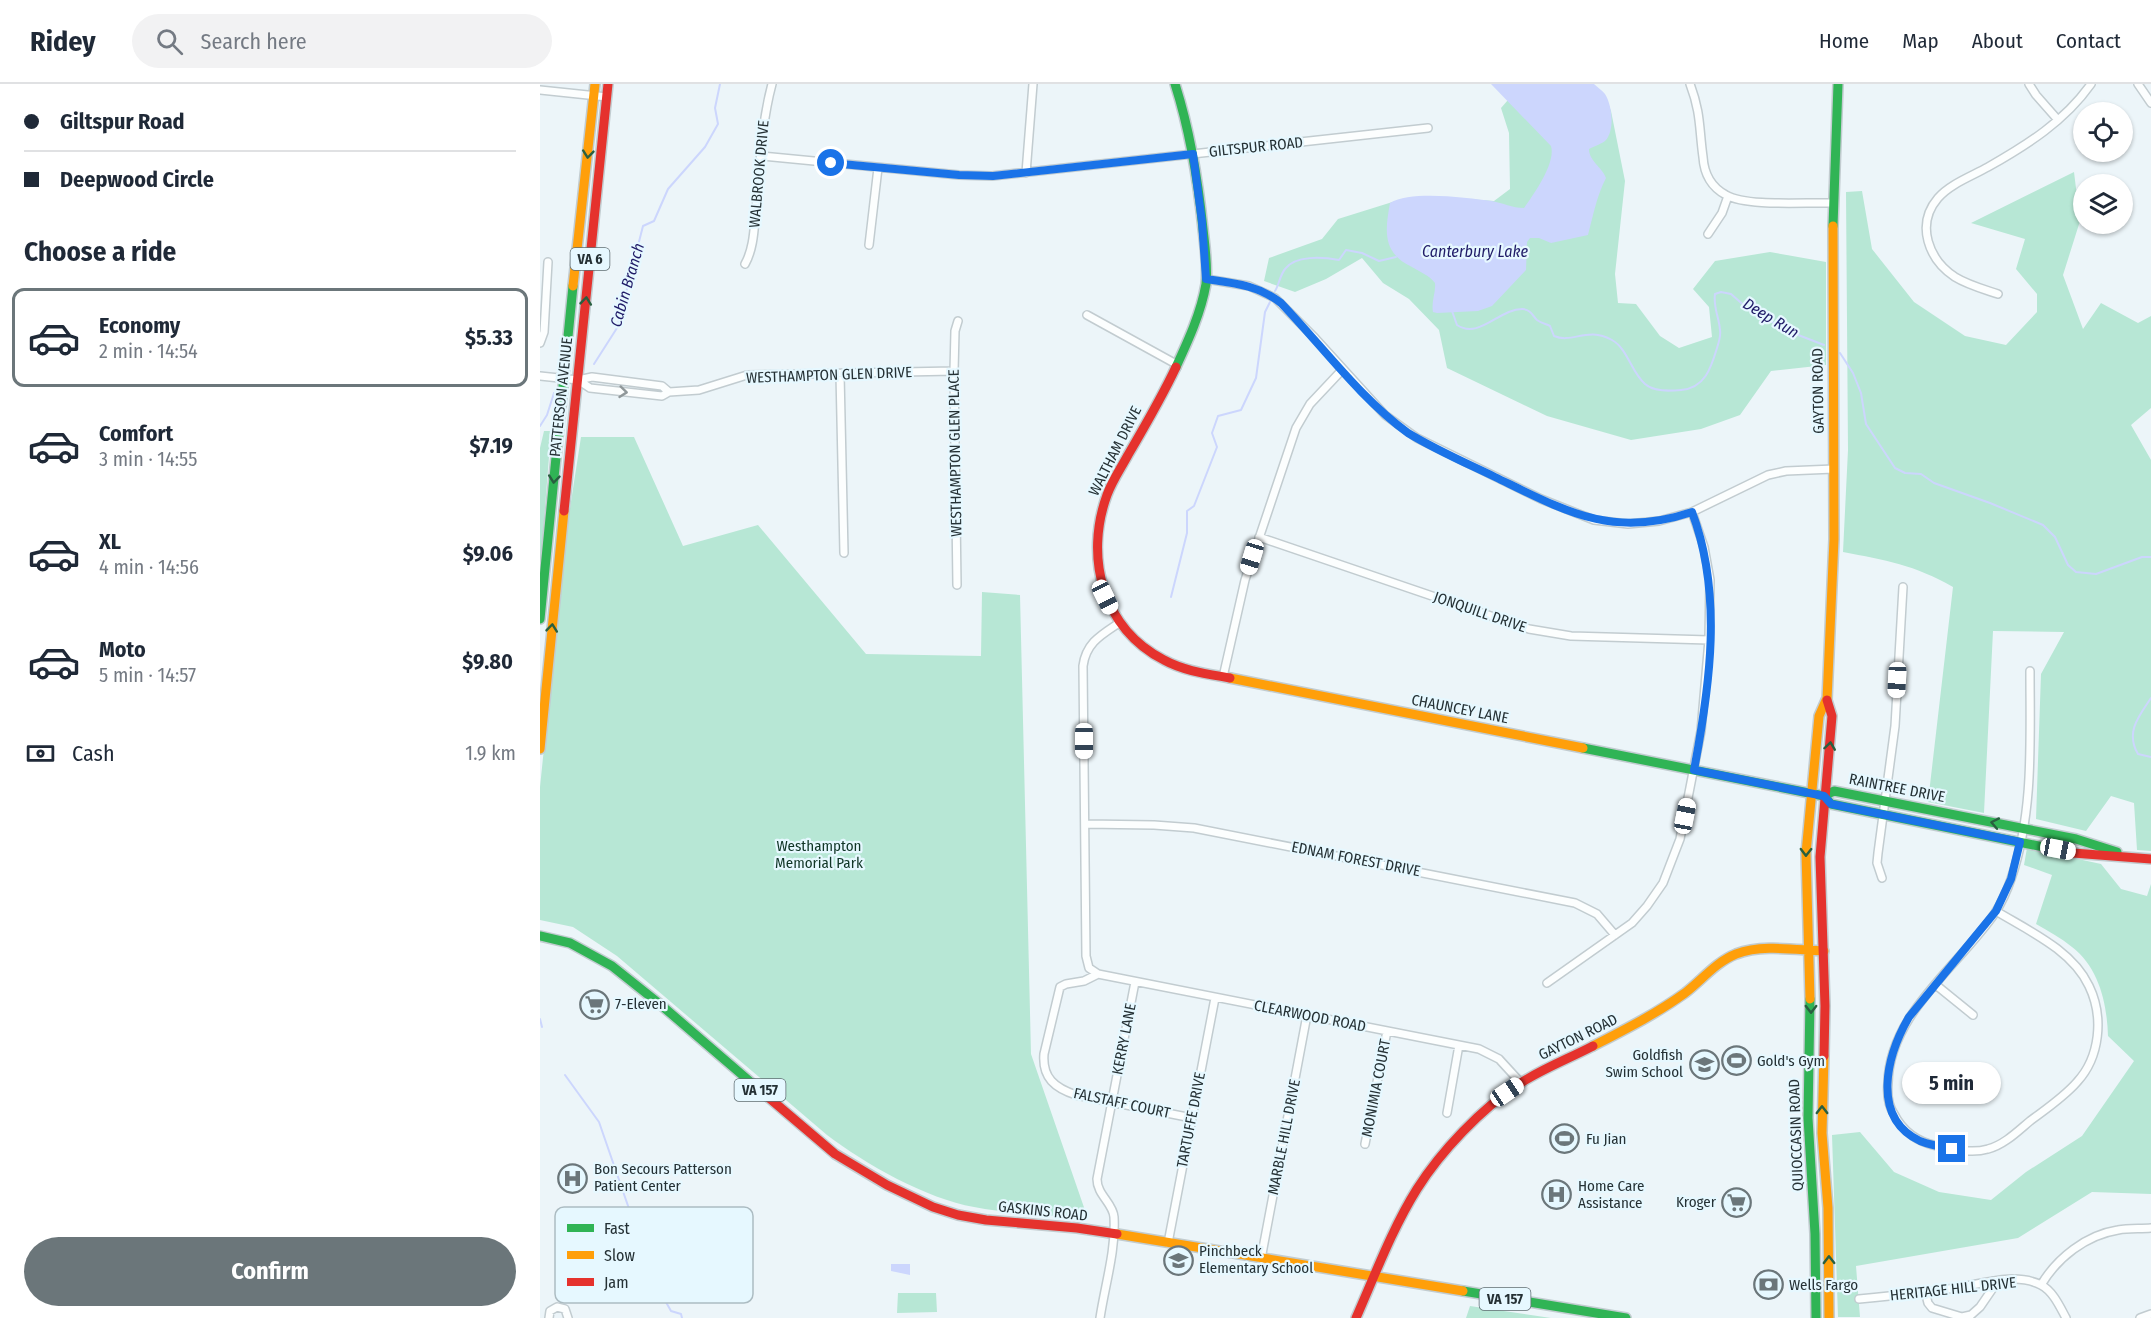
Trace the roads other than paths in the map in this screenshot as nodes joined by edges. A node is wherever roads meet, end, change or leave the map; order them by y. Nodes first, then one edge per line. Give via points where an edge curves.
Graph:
1 (596, 84) edge
2 (608, 84) edge
3 (772, 84) edge
4 (1033, 84) edge
5 (1175, 84) edge
6 (1690, 84) edge
7 (1838, 84) edge
8 (2029, 84) edge
9 (2091, 84) edge
10 (2138, 84) edge
11 (540, 90) edge
12 (594, 96) junction
13 (607, 97) junction
14 (2151, 103) edge
15 (2058, 120) junction
16 (1428, 129) dead end
17 (1193, 154) junction
18 (761, 156) junction
19 (878, 168) junction
20 (1026, 172) junction
21 (1728, 196) junction
22 (1833, 203) junction
23 (1708, 234) dead end
24 (869, 245) dead end
25 (548, 262) dead end
26 (745, 264) dead end
27 (1206, 279) junction
28 (543, 292) edge
29 (1998, 294) dead end
30 (1087, 315) dead end
31 (958, 321) dead end
32 (540, 343) edge
33 (1176, 364) junction
34 (1342, 370) junction
35 (954, 371) junction
36 (840, 374) junction
37 (540, 376) edge
38 (563, 379) junction
39 (578, 380) junction
40 (1834, 469) junction
41 (1692, 512) junction
42 (1259, 537) junction
43 (844, 553) dead end
44 (957, 585) dead end
45 (1903, 587) dead end
46 (540, 619) edge
47 (1119, 623) junction
48 (1709, 640) junction
49 (2030, 671) dead end
50 (1223, 677) junction
51 (1827, 698) junction
52 (540, 749) edge
53 (1694, 770) junction
54 (1811, 793) junction
55 (1824, 796) junction
56 (1885, 801) junction
57 (1883, 814) junction
58 (1085, 824) junction
59 (2023, 829) junction
60 (2020, 842) junction
61 (2133, 857) junction
62 (2151, 860) edge
63 (1882, 878) dead end
64 (1996, 911) junction
65 (1615, 935) junction
66 (540, 936) edge
67 (1810, 951) junction
68 (1824, 951) junction
69 (1098, 974) junction
70 (1135, 982) junction
71 (1547, 983) dead end
72 (1936, 985) junction
73 (1215, 998) junction
74 (1307, 1015) junction
75 (1973, 1015) dead end
76 (1387, 1031) junction
77 (1460, 1045) junction
78 (1521, 1083) junction
79 (1112, 1102) junction
80 (1447, 1113) dead end
81 (1192, 1118) junction
82 (1365, 1144) dead end
83 (2151, 1228) edge
84 (1114, 1234) junction
85 (1168, 1243) junction
86 (1261, 1259) junction
87 (1374, 1277) junction
88 (1993, 1281) junction
89 (2041, 1285) junction
90 (1925, 1292) junction
91 (1859, 1299) dead end
92 (2151, 1314) edge
93 (1592, 1315) edge
94 (549, 1318) edge
95 (568, 1318) edge
96 (1100, 1318) edge
97 (1356, 1318) edge
98 (1626, 1318) edge
99 (1816, 1318) edge
100 (1829, 1318) edge
101 (2066, 1318) edge
102 (2140, 1318) edge

1 - 12 main road, PATTERSON AVENUE / VA 6
2 - 13 main road, PATTERSON AVENUE / VA 6
3 - 18 street, WALBROOK DRIVE via 763,119
4 - 20 street
5 - 17 main road, WALTHAM DRIVE
6 - 21 street via 1700,118 1706,174
7 - 22 main road, GAYTON ROAD
8 - 15 street
9 - 15 street
10 - 14 street
11 - 12 street
12 - 13 street
12 -> 38 main road, PATTERSON AVENUE / VA 6
39 -> 13 main road, PATTERSON AVENUE / VA 6
15 - 29 street via 2024,147 1939,197 1927,220 1927,236 1935,258 1956,278
16 - 17 street, GILTSPUR ROAD
17 - 20 street, GILTSPUR ROAD
17 - 27 main road, WALTHAM DRIVE
18 - 19 street, GILTSPUR ROAD
18 - 26 street, WALBROOK DRIVE via 752,245
19 - 20 street, GILTSPUR ROAD via 976,176
19 - 24 street
21 - 22 street via 1750,201
21 - 23 street
22 - 40 main road, GAYTON ROAD
25 - 28 street
27 - 33 main road, WALTHAM DRIVE via 1191,332
27 - 34 street via 1249,286 1275,298
28 - 32 street via 544,332
30 - 33 street
31 - 35 street, WESTHAMPTON GLEN PLACE
33 - 47 main road, WALTHAM DRIVE via 1107,494 1099,520 1096,566 1105,597
34 - 41 street via 1408,433 1572,512 1628,524
34 - 42 street via 1304,413
35 - 36 street, WESTHAMPTON GLEN DRIVE
35 - 44 street, WESTHAMPTON GLEN PLACE
36 - 39 street, WESTHAMPTON GLEN DRIVE via 747,375 699,390 662,396 590,388
36 - 43 street
37 - 38 street, WESTHAMPTON GLEN DRIVE
38 - 39 street, WESTHAMPTON GLEN DRIVE
38 -> 46 main road, PATTERSON AVENUE / VA 6
52 -> 39 main road, PATTERSON AVENUE / VA 6
40 - 41 street via 1768,475
40 - 51 main road, GAYTON ROAD
41 - 48 street via 1710,580
42 - 48 street, JONQUILL DRIVE via 1539,632
42 - 50 street
45 - 56 street via 1895,726
47 - 50 main road, CHAUNCEY LANE via 1138,644 1162,660
47 - 58 street via 1091,644 1084,657
48 - 53 street via 1706,701
49 - 59 street via 2030,774
50 - 53 main road, CHAUNCEY LANE
51 - 54 main road, GAYTON ROAD via 1819,716
55 -> 51 main road, GAYTON ROAD via 1832,734
53 - 54 main road, CHAUNCEY LANE
53 - 65 street via 1670,868 1647,906
54 - 55 main road, CHAUNCEY LANE
54 -> 67 main road, GAYTON ROAD via 1806,853
55 - 56 main road, RAINTREE DRIVE via 1834,791
55 - 57 main road, RAINTREE DRIVE via 1831,804
55 - 68 main road, GAYTON ROAD via 1820,857
56 - 57 street
59 -> 56 main road, RAINTREE DRIVE
57 - 60 main road, RAINTREE DRIVE
57 - 63 street via 1877,863
58 - 65 street, EDNAM FOREST DRIVE via 1194,828 1575,903 1597,914
58 - 69 street, CLEARWOOD ROAD via 1086,956 1089,968
59 - 60 street
59 - 61 main road, RAINTREE DRIVE via 2076,839
60 - 61 main road, RAINTREE DRIVE via 2075,853
60 - 64 street via 2011,879
61 - 62 main road, RAINTREE DRIVE
64 - 72 street
64 - 72 street via 2063,953 2077,967 2095,1002 2098,1032 2092,1057 2078,1081 2008,1139 1988,1149 1969,1152 1918,1140 1900,1125 1889,1103 1889,1066 1898,1037
65 - 71 street
66 - 84 main road, GASKINS ROAD / VA 157 via 570,943 612,966 835,1154 887,1185 958,1215
67 - 68 main road, GAYTON ROAD
67 - 78 main road, GAYTON ROAD via 1755,949 1736,954 1653,1015
67 -> 99 main road, QUIOCCASIN ROAD via 1808,1118
100 -> 68 main road, QUIOCCASIN ROAD via 1828,1208 1822,1133
69 - 70 street, CLEARWOOD ROAD
69 - 79 street, FALSTAFF COURT via 1060,987 1043,1064 1058,1089
70 - 73 street, CLEARWOOD ROAD
70 - 79 street, KERRY LANE
72 - 75 street
73 - 74 street, CLEARWOOD ROAD
73 - 81 street, TARTUFFE DRIVE
74 - 76 street, CLEARWOOD ROAD
74 - 86 street, MARBLE HILL DRIVE
76 - 77 street, CLEARWOOD ROAD
76 - 82 street, MONIMIA COURT
77 - 78 street, CLEARWOOD ROAD via 1492,1054
77 - 80 street
78 - 87 main road, GAYTON ROAD via 1473,1122 1435,1164 1406,1208
79 - 81 street, FALSTAFF COURT
79 - 84 street, KERRY LANE via 1097,1183 1113,1211
81 - 85 street, TARTUFFE DRIVE
83 - 89 street via 2118,1230 2090,1239 2054,1265
84 - 85 main road, GASKINS ROAD / VA 157
84 - 96 street, KERRY LANE
85 - 86 main road, GASKINS ROAD / VA 157
86 - 87 main road, GASKINS ROAD / VA 157
87 - 93 main road, GASKINS ROAD / VA 157
87 - 97 main road, GAYTON ROAD
88 - 89 street, HERITAGE HILL DRIVE via 2011,1279
88 - 90 street, HERITAGE HILL DRIVE
88 - 90 street via 1993,1288 1980,1307 1962,1317 1932,1308
89 - 101 street
90 - 91 street, HERITAGE HILL DRIVE
92 - 102 street
93 - 98 main road, GASKINS ROAD / VA 157
94 - 95 street via 550,1311 557,1307 566,1309

